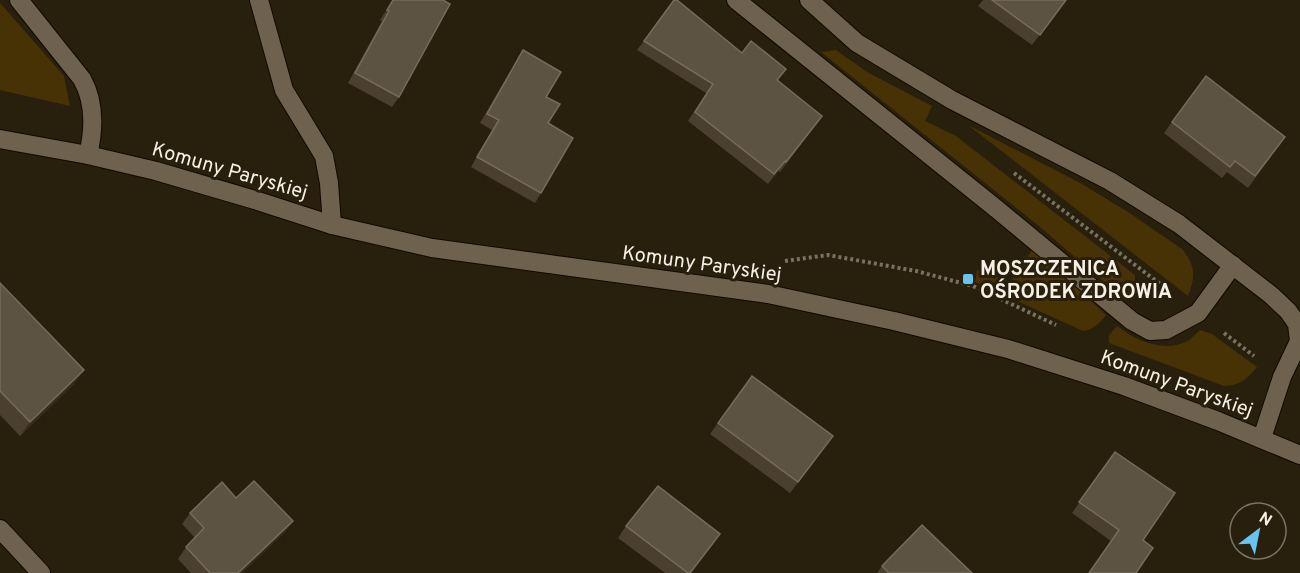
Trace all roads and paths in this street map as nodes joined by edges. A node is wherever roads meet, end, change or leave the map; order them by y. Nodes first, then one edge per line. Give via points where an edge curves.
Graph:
1 (19, 0) edge
2 (259, 0) edge
3 (736, 0) edge
4 (809, 0) edge
5 (0, 139) edge
6 (88, 155) junction
7 (1011, 171) dead end
8 (332, 225) junction
9 (1233, 265) junction
10 (1198, 313) junction
11 (1299, 341) edge
12 (1282, 377) junction
13 (1262, 438) junction
14 (1300, 454) edge
15 (0, 529) edge
16 (41, 573) edge

1 - 6 street via 87,87 92,137
2 - 8 street via 284,90 324,156
3 - 10 street, Komuny Paryskiej via 1132,321 1150,331 1166,330
4 - 9 street via 857,43 952,100 1110,181 1179,224
5 - 6 street, Komuny Paryskiej
6 - 8 street, Komuny Paryskiej via 156,171
7 - 10 path
8 - 13 street, Komuny Paryskiej via 432,248 768,294 894,321 1008,349 1103,379
9 - 10 street, Komuny Paryskiej
9 - 11 street via 1288,311 1297,324
10 - 12 path
11 - 12 street
12 - 13 street
13 - 14 street, Komuny Paryskiej
15 - 16 street

